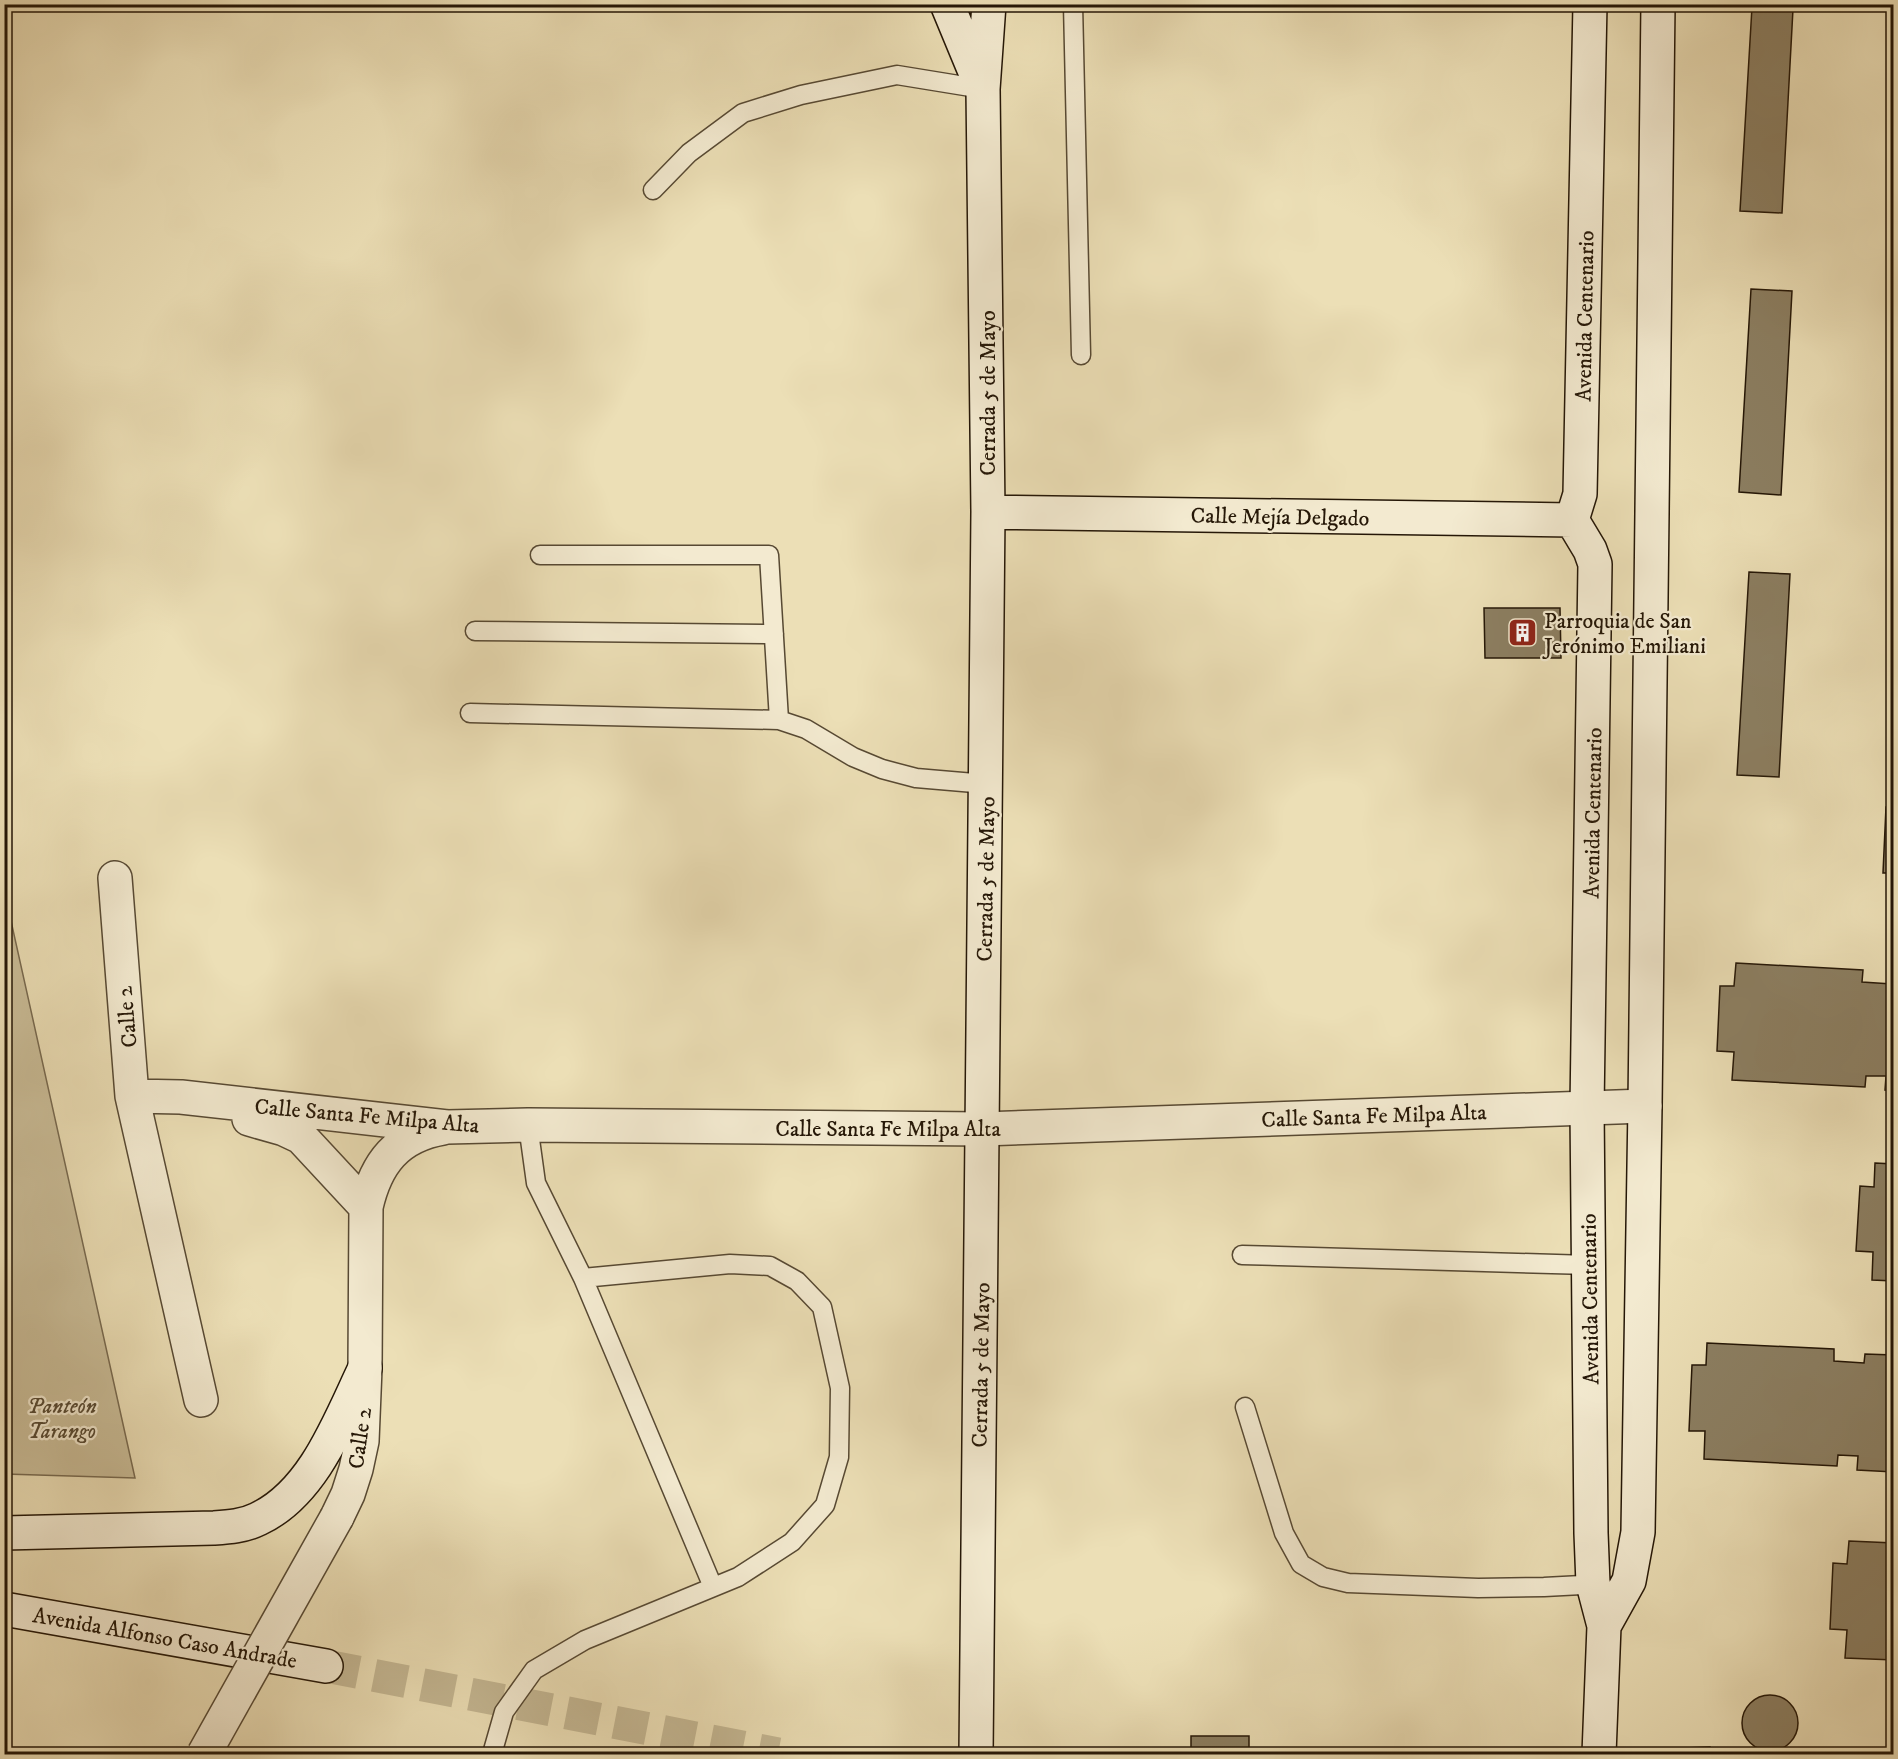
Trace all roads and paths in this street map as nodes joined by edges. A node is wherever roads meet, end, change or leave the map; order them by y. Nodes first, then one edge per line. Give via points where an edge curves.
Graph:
1 (947, 4) edge
2 (989, 4) edge
3 (1073, 4) edge
4 (1590, 4) edge
5 (1658, 4) edge
6 (983, 89) junction
7 (653, 190) dead end
8 (1081, 355) dead end
9 (987, 512) junction
10 (1572, 520) junction
11 (540, 555) dead end
12 (475, 630) dead end
13 (774, 634) junction
14 (470, 713) dead end
15 (779, 720) junction
16 (986, 784) junction
17 (114, 878) dead end
18 (132, 1096) junction
19 (182, 1097) junction
20 (1645, 1106) junction
21 (1587, 1108) junction
22 (528, 1125) junction
23 (447, 1127) junction
24 (982, 1129) junction
25 (366, 1207) junction
26 (1242, 1255) dead end
27 (1589, 1265) junction
28 (583, 1278) junction
29 (365, 1368) junction
30 (201, 1400) dead end
31 (1245, 1407) dead end
32 (4, 1533) edge
33 (1629, 1581) junction
34 (1593, 1584) junction
35 (713, 1587) junction
36 (4, 1609) edge
37 (1604, 1626) junction
38 (327, 1666) tunnel mouth
39 (204, 1755) edge
40 (492, 1755) edge
41 (976, 1755) edge
42 (1599, 1755) edge

1 - 6 main road
2 - 6 main road, Cerrada 5 de Mayo
3 - 8 lane
4 - 10 main road, Avenida Centenario via 1580,494
5 - 20 main road, Avenida Centenario
6 - 7 lane via 897,75 801,95 743,113 689,153
6 - 9 main road, Cerrada 5 de Mayo
9 - 10 main road, Calle Mejía Delgado
9 - 16 main road, Cerrada 5 de Mayo
10 - 21 main road, Avenida Centenario via 1595,564
11 - 13 lane via 769,555
12 - 13 lane
13 - 15 lane
14 - 15 lane
15 - 16 lane via 806,729 882,769 916,778
16 - 24 main road, Cerrada 5 de Mayo
17 - 18 main road, Calle 2
18 - 19 main road, Calle Santa Fe Milpa Alta
18 - 30 main road, Calle 2
19 - 23 main road, Calle Santa Fe Milpa Alta
19 - 25 main road via 302,1137
20 - 21 main road, Calle Santa Fe Milpa Alta
20 - 33 main road, Avenida Centenario via 1638,1533
21 - 24 main road, Calle Santa Fe Milpa Alta
21 - 27 main road, Avenida Centenario
22 - 23 main road, Calle Santa Fe Milpa Alta
22 - 24 main road, Calle Santa Fe Milpa Alta
22 - 28 lane via 536,1183
23 - 25 main road, Calle 2 via 409,1139 393,1151 380,1168
24 - 41 main road, Cerrada 5 de Mayo
25 - 29 main road, Calle 2
26 - 27 lane
27 - 34 main road, Avenida Centenario
28 - 35 lane
28 - 35 lane via 730,1264 770,1266 797,1281 822,1307 840,1388 838,1456 825,1504 792,1542 738,1577
29 - 32 main road via 322,1456 288,1499 257,1520 214,1528
29 - 39 main road, Calle 2, bridge via 362,1441 348,1494
31 - 34 lane via 1284,1533 1300,1564 1323,1577 1348,1583 1478,1588
33 - 34 lane
33 - 37 main road, Avenida Centenario
34 - 37 main road, Avenida Centenario
35 - 40 lane via 585,1640 534,1670 504,1712
36 - 38 main road, Avenida Alfonso Caso Andrade
37 - 42 main road, Avenida Centenario

